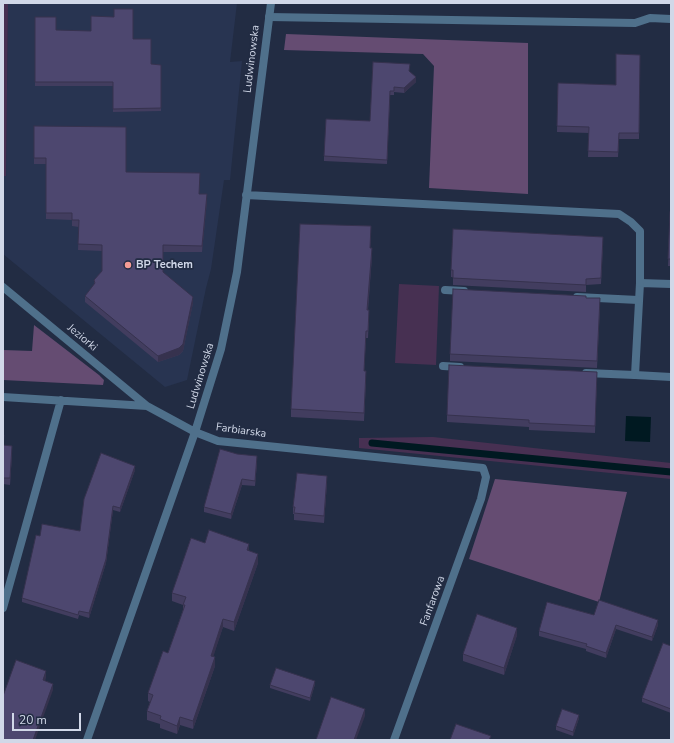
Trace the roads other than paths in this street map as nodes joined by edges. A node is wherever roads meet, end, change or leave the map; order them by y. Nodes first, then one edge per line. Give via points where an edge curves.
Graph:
1 (271, 3) edge
2 (269, 16) junction
3 (671, 19) edge
4 (246, 195) junction
5 (640, 283) junction
6 (671, 284) edge
7 (3, 286) edge
8 (445, 290) dead end
9 (476, 292) edge
10 (569, 296) edge
11 (638, 300) junction
12 (443, 366) dead end
13 (467, 367) edge
14 (579, 372) edge
15 (635, 375) junction
16 (671, 377) edge
17 (3, 397) edge
18 (61, 400) junction
19 (147, 406) junction
20 (195, 432) junction
21 (483, 468) joint
22 (3, 608) edge
23 (87, 740) edge
24 (394, 740) edge

1 - 2 street, Ludwinowska
2 - 3 street via 635,23 650,18
2 - 4 street, Ludwinowska
4 - 5 street via 619,214 640,231
4 - 20 street, Ludwinowska via 237,272 221,349
5 - 6 street
5 - 11 street
7 - 19 street, Jeziorki
8 - 9 street
10 - 11 street
11 - 15 street
12 - 13 street
14 - 15 street
15 - 16 street
17 - 18 street, Farbiarska
18 - 19 street, Farbiarska
18 - 22 street
19 - 20 street, Farbiarska
20 - 21 street, Farbiarska via 218,441
20 - 23 street, Ludwinowska
21 - 24 street, Fanfarowa via 486,477 481,499

